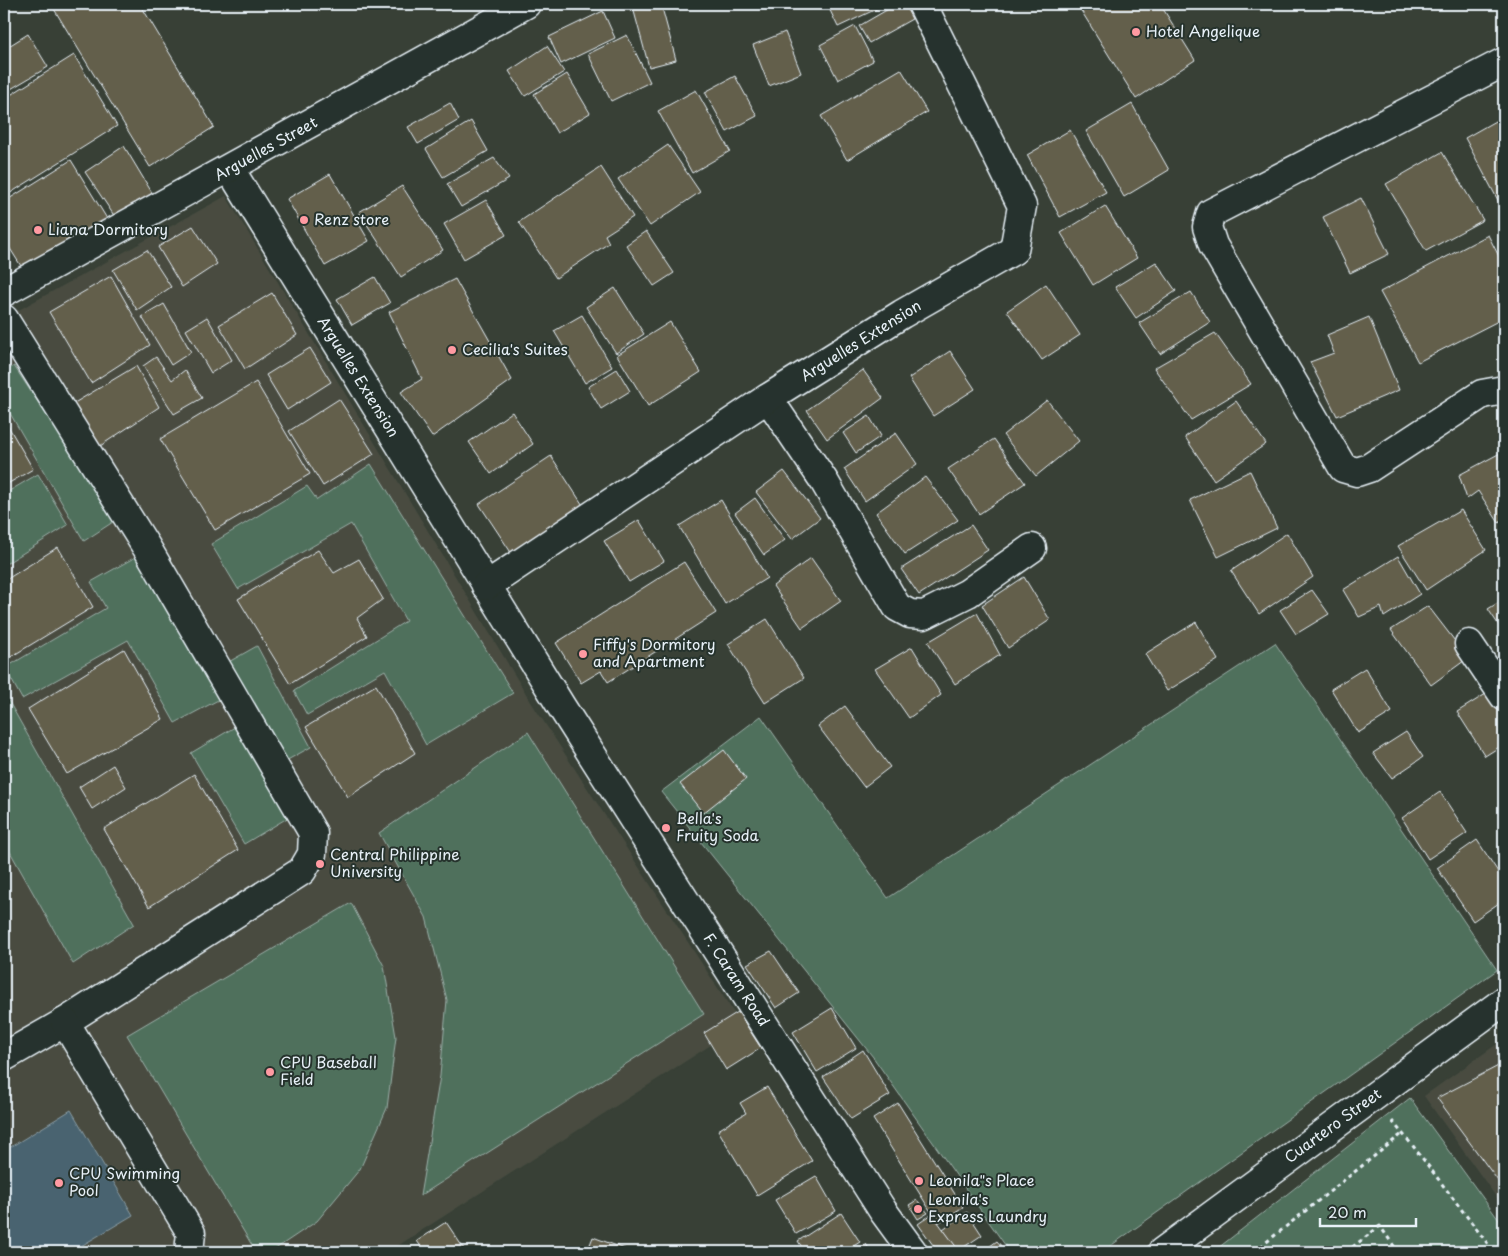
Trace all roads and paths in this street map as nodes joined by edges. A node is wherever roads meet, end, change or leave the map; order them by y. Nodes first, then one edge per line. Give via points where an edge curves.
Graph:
1 (526, 4) edge
2 (922, 4) edge
3 (1504, 62) edge
4 (230, 169) junction
5 (4, 292) edge
6 (4, 319) edge
7 (1504, 390) edge
8 (768, 398) junction
9 (1032, 548) dead end
10 (486, 586) junction
11 (1469, 644) dead end
12 (1504, 696) edge
13 (561, 706) joint
14 (1504, 1001) edge
15 (64, 1022) junction
16 (4, 1057) edge
17 (1373, 1097) junction
18 (1402, 1134) junction
19 (189, 1252) edge
20 (913, 1252) edge
21 (1162, 1252) edge
22 (1254, 1252) edge
23 (1346, 1252) edge
24 (1398, 1252) edge
25 (1494, 1252) edge

1 - 4 street, Arguelles Street
2 - 8 street, Arguelles Extension via 1022,206 1014,250 902,314
3 - 7 street via 1211,213 1207,227 1214,245 1342,468 1357,472 1369,468 1482,394
4 - 5 street, Arguelles Street
4 - 10 street, Arguelles Extension
6 - 15 street via 144,542 313,834 312,854 302,871
8 - 9 street via 824,481 897,607 910,614 924,615 968,593
8 - 10 street, Arguelles Extension
10 - 13 street, Arguelles Extension
11 - 12 street
13 - 20 street, F. Caram Road via 883,1211
14 - 17 street, Cuartero Street
15 - 16 street
15 - 19 street via 190,1233
17 - 18 path
17 - 21 street, Cuartero Street
18 - 22 path
18 - 25 path
23 - 24 path via 1380,1226

